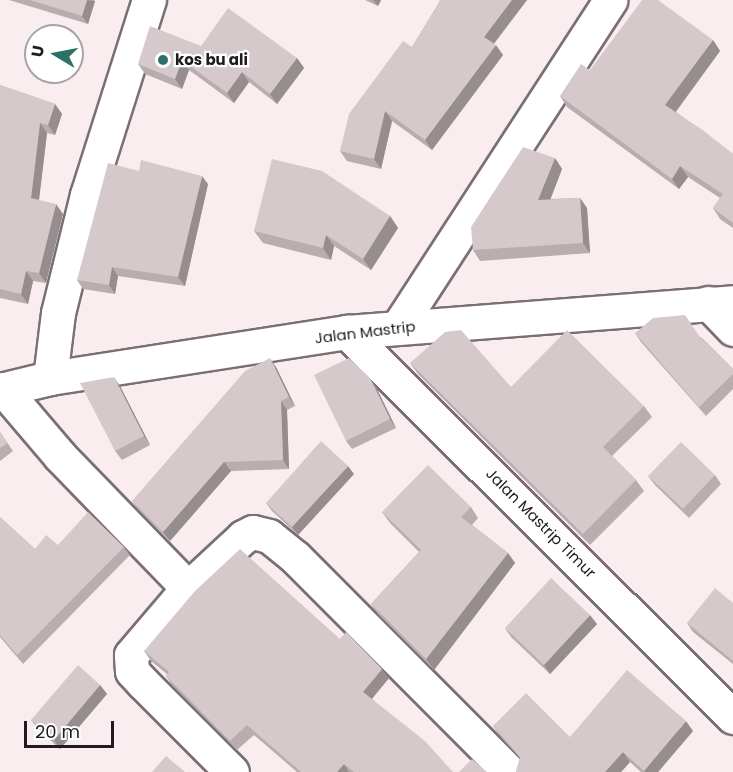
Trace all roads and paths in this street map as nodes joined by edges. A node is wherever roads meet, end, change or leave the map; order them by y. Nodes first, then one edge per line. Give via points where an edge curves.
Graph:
1 (149, 0) edge
2 (610, 0) edge
3 (721, 302) edge
4 (398, 327) junction
5 (733, 329) edge
6 (347, 332) junction
7 (50, 378) junction
8 (2, 389) edge
9 (188, 588) junction
10 (733, 717) edge
11 (232, 772) edge
12 (509, 772) edge

1 - 7 street via 87,195 58,314
2 - 4 street
3 - 4 street, Jalan Mastrip
3 - 5 street
4 - 6 street, Jalan Mastrip
6 - 7 street, Jalan Mastrip
6 - 10 street, Jalan Mastrip Timur
7 - 8 street, Jalan Mastrip
8 - 9 street via 60,456
9 - 11 street via 133,649 131,666 143,683
9 - 12 street via 243,537 253,532 269,536

